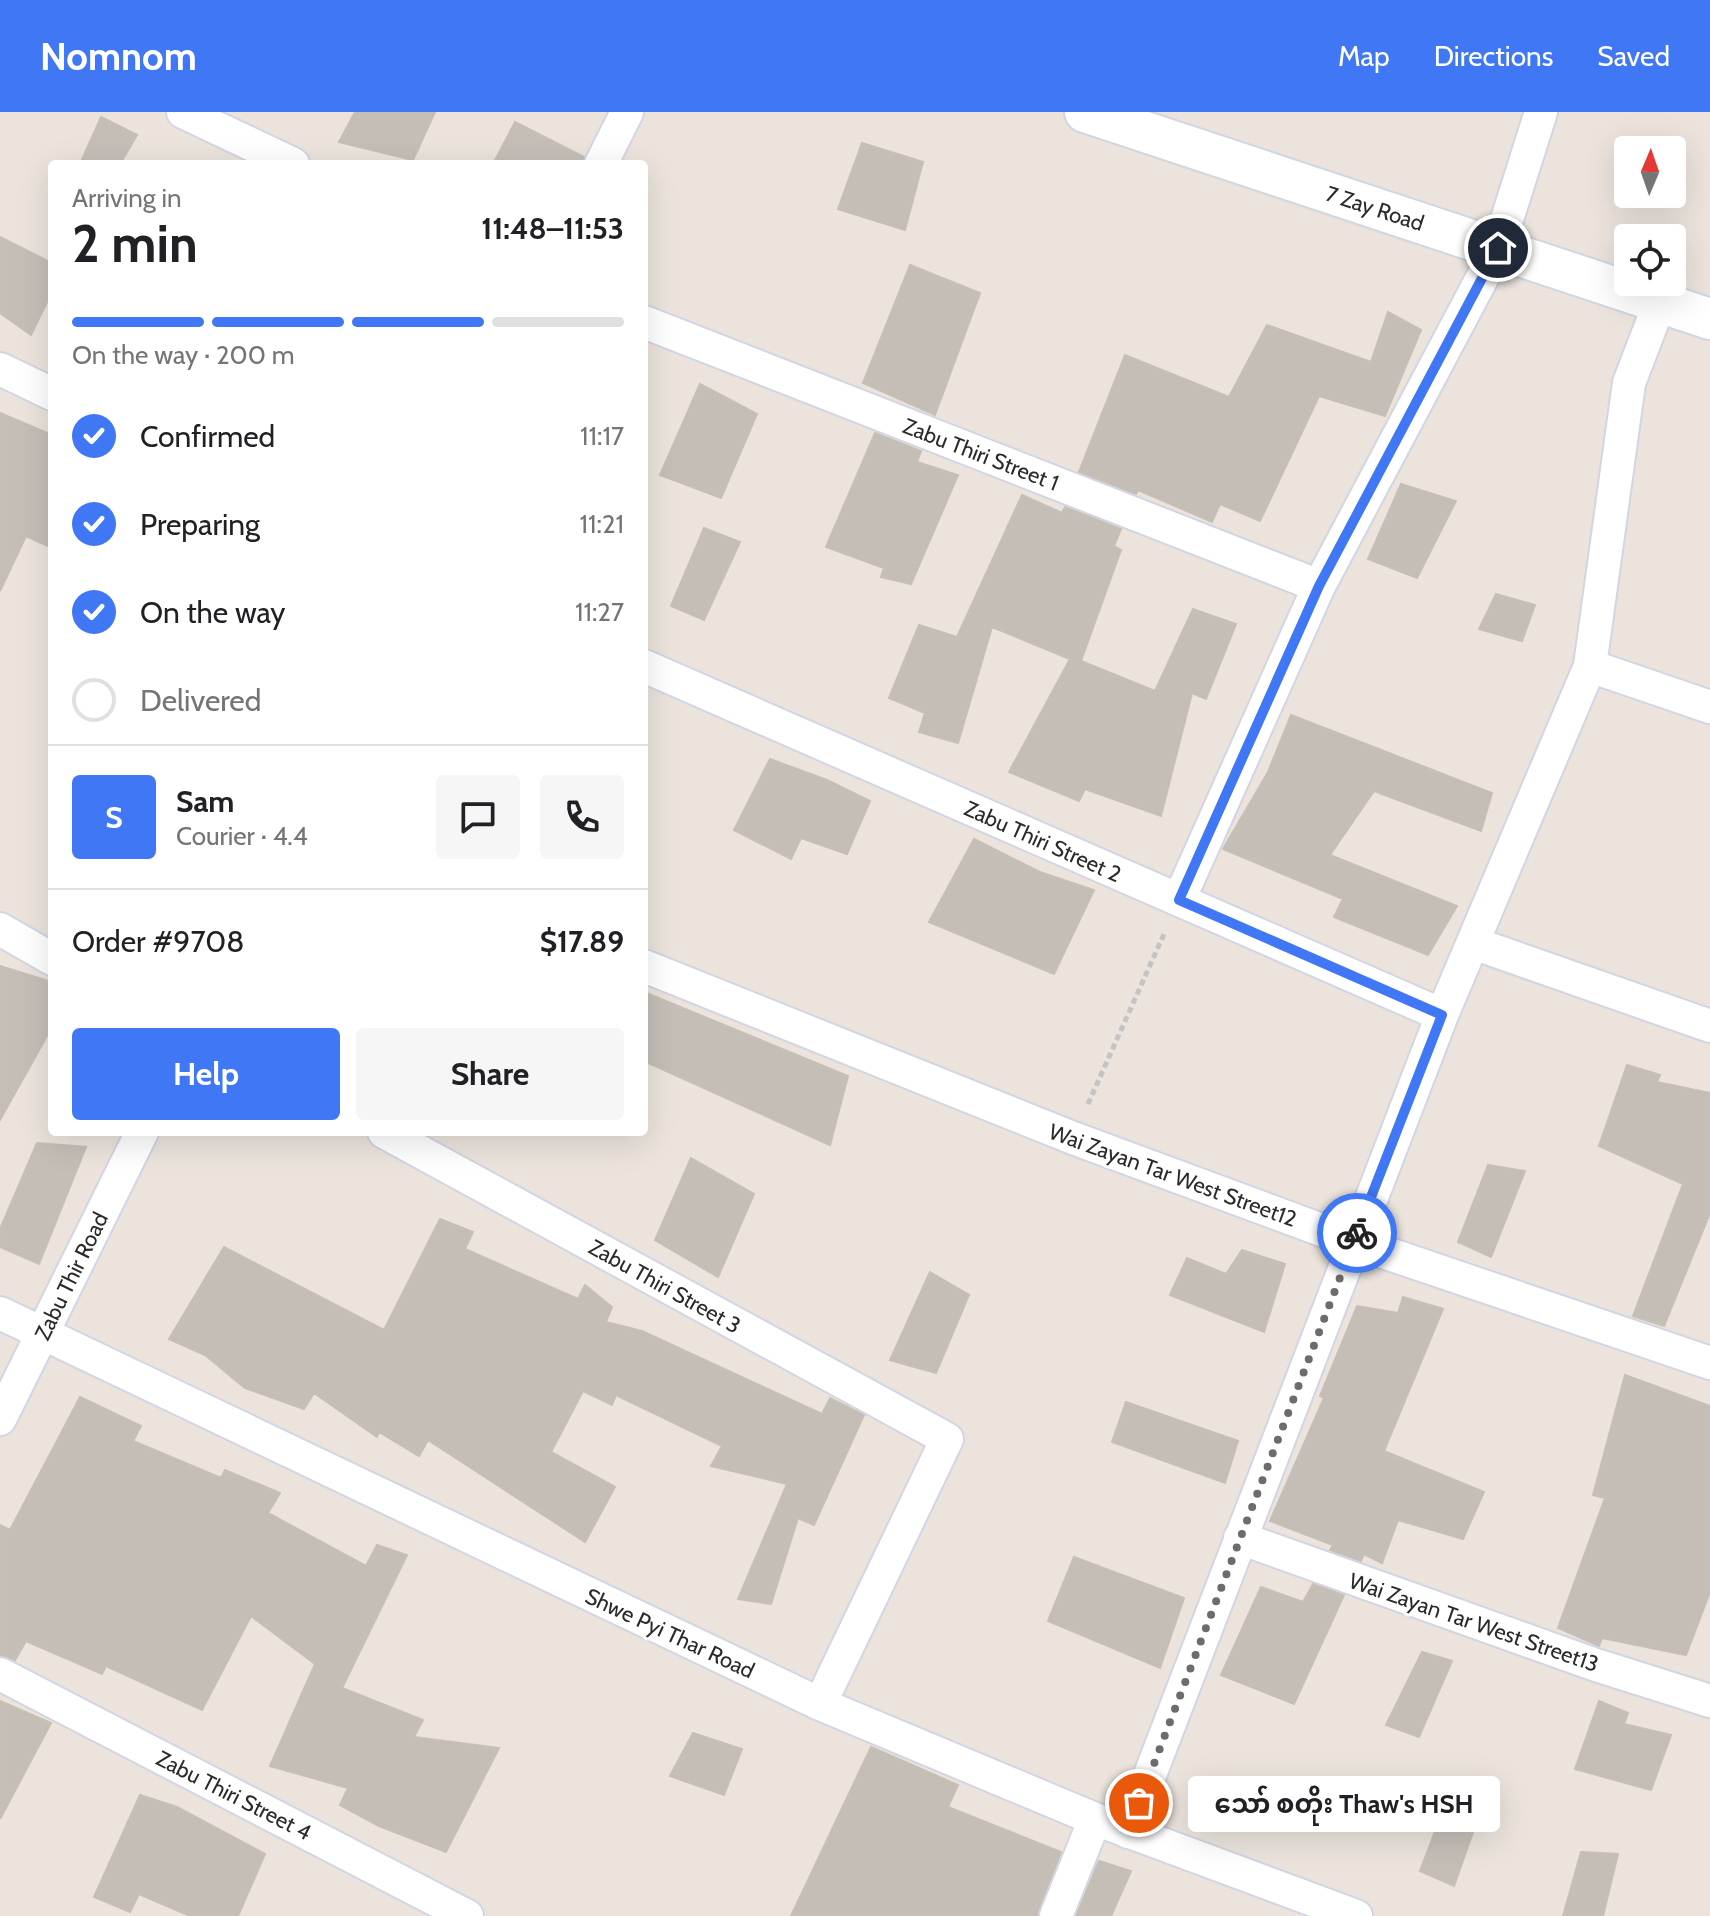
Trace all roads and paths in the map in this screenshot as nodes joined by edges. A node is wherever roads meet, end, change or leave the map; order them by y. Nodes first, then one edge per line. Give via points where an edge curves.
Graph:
1 (183, 112) edge
2 (627, 112) edge
3 (1085, 112) edge
4 (1541, 112) edge
5 (285, 160) edge
6 (603, 160) edge
7 (1498, 248) junction
8 (1660, 302) junction
9 (1710, 319) edge
10 (648, 324) edge
11 (0, 369) edge
12 (48, 392) edge
13 (1319, 586) junction
14 (1590, 666) junction
15 (648, 668) edge
16 (1710, 707) edge
17 (1179, 900) junction
18 (0, 929) edge
19 (1473, 943) junction
20 (48, 957) edge
21 (648, 968) edge
22 (1442, 1015) junction
23 (1710, 1026) edge
24 (140, 1136) edge
25 (391, 1136) edge
26 (1073, 1138) junction
27 (1354, 1242) junction
28 (0, 1313) edge
29 (42, 1335) junction
30 (1710, 1363) edge
31 (0, 1419) edge
32 (1240, 1538) junction
33 (0, 1674) edge
34 (1710, 1701) edge
35 (820, 1704) junction
36 (1095, 1819) junction
37 (1128, 1832) junction
38 (467, 1916) edge
39 (1056, 1916) edge
40 (1356, 1916) edge

1 - 5 street
2 - 6 street
3 - 7 street, 7 Zay Road
4 - 7 street
7 - 8 street, 7 Zay Road
7 - 13 street
8 - 9 street, 7 Zay Road
8 - 14 street via 1629,383
10 - 13 street, Zabu Thiri Street 1
11 - 12 street
13 - 17 street
14 - 16 street
14 - 19 street
15 - 17 street, Zabu Thiri Street 2
17 - 22 street, Zabu Thiri Street 2
17 - 26 path
18 - 20 street
19 - 22 street
19 - 23 street
21 - 26 street, Wai Zayan Tar West Street12
22 - 27 street
24 - 29 street, Zabu Thir Road
25 - 35 street, Zabu Thiri Street 3 via 947,1439
26 - 27 street, Wai Zayan Tar West Street12
27 - 30 street, Wai Zayan Tar West Street12
27 - 32 street
28 - 29 street, Shwe Pyi Thar Road
29 - 31 street, Zabu Thir Road
29 - 35 street, Shwe Pyi Thar Road
32 - 34 street, Wai Zayan Tar West Street13
32 - 37 street
33 - 38 street, Zabu Thiri Street 4
35 - 36 street, Shwe Pyi Thar Road
36 - 37 street, Shwe Pyi Thar Road
36 - 39 street
37 - 40 street, Shwe Pyi Thar Road

